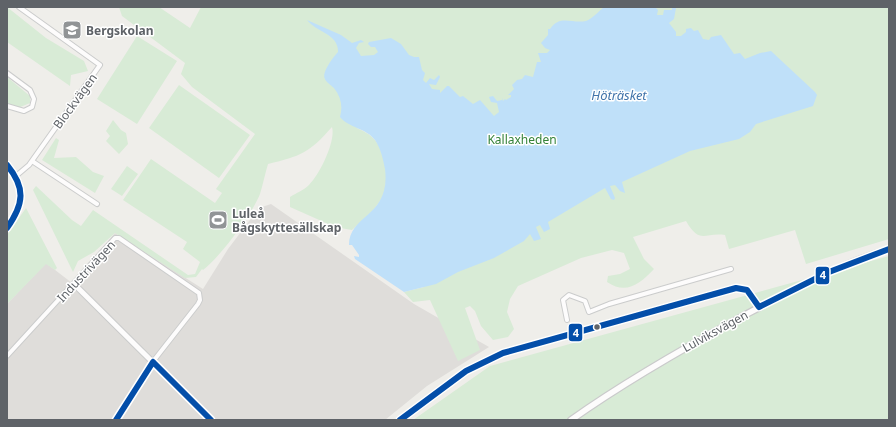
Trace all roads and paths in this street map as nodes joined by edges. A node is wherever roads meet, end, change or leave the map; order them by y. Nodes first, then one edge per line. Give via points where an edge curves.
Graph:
1 (19, 7) edge
2 (7, 73) edge
3 (7, 106) edge
4 (32, 161) junction
5 (7, 165) edge
6 (16, 176) junction
7 (97, 204) dead end
8 (7, 228) edge
9 (889, 249) edge
10 (731, 269) dead end
11 (74, 284) junction
12 (759, 308) junction
13 (567, 320) dead end
14 (7, 356) edge
15 (153, 362) junction
16 (116, 420) edge
17 (211, 420) edge
18 (400, 420) edge
19 (571, 420) edge

1 - 4 street, Blockvägen via 100,65
2 - 3 street via 30,90 34,99 32,106 24,112
4 - 6 street, Blockvägen
4 - 7 street
5 - 6 street
6 - 8 street via 21,191 20,204
9 - 12 main road, Lulviksvägen via 829,272
10 - 13 street via 589,312 585,300 569,294 563,300
11 - 14 street, Industrivägen
11 - 15 street
11 - 15 street, Industrivägen via 115,238 119,238 199,293 200,300
12 - 18 street via 749,291 736,288 503,353 466,371
12 - 19 main road, Lulviksvägen via 646,370
15 - 16 street
15 - 17 street

